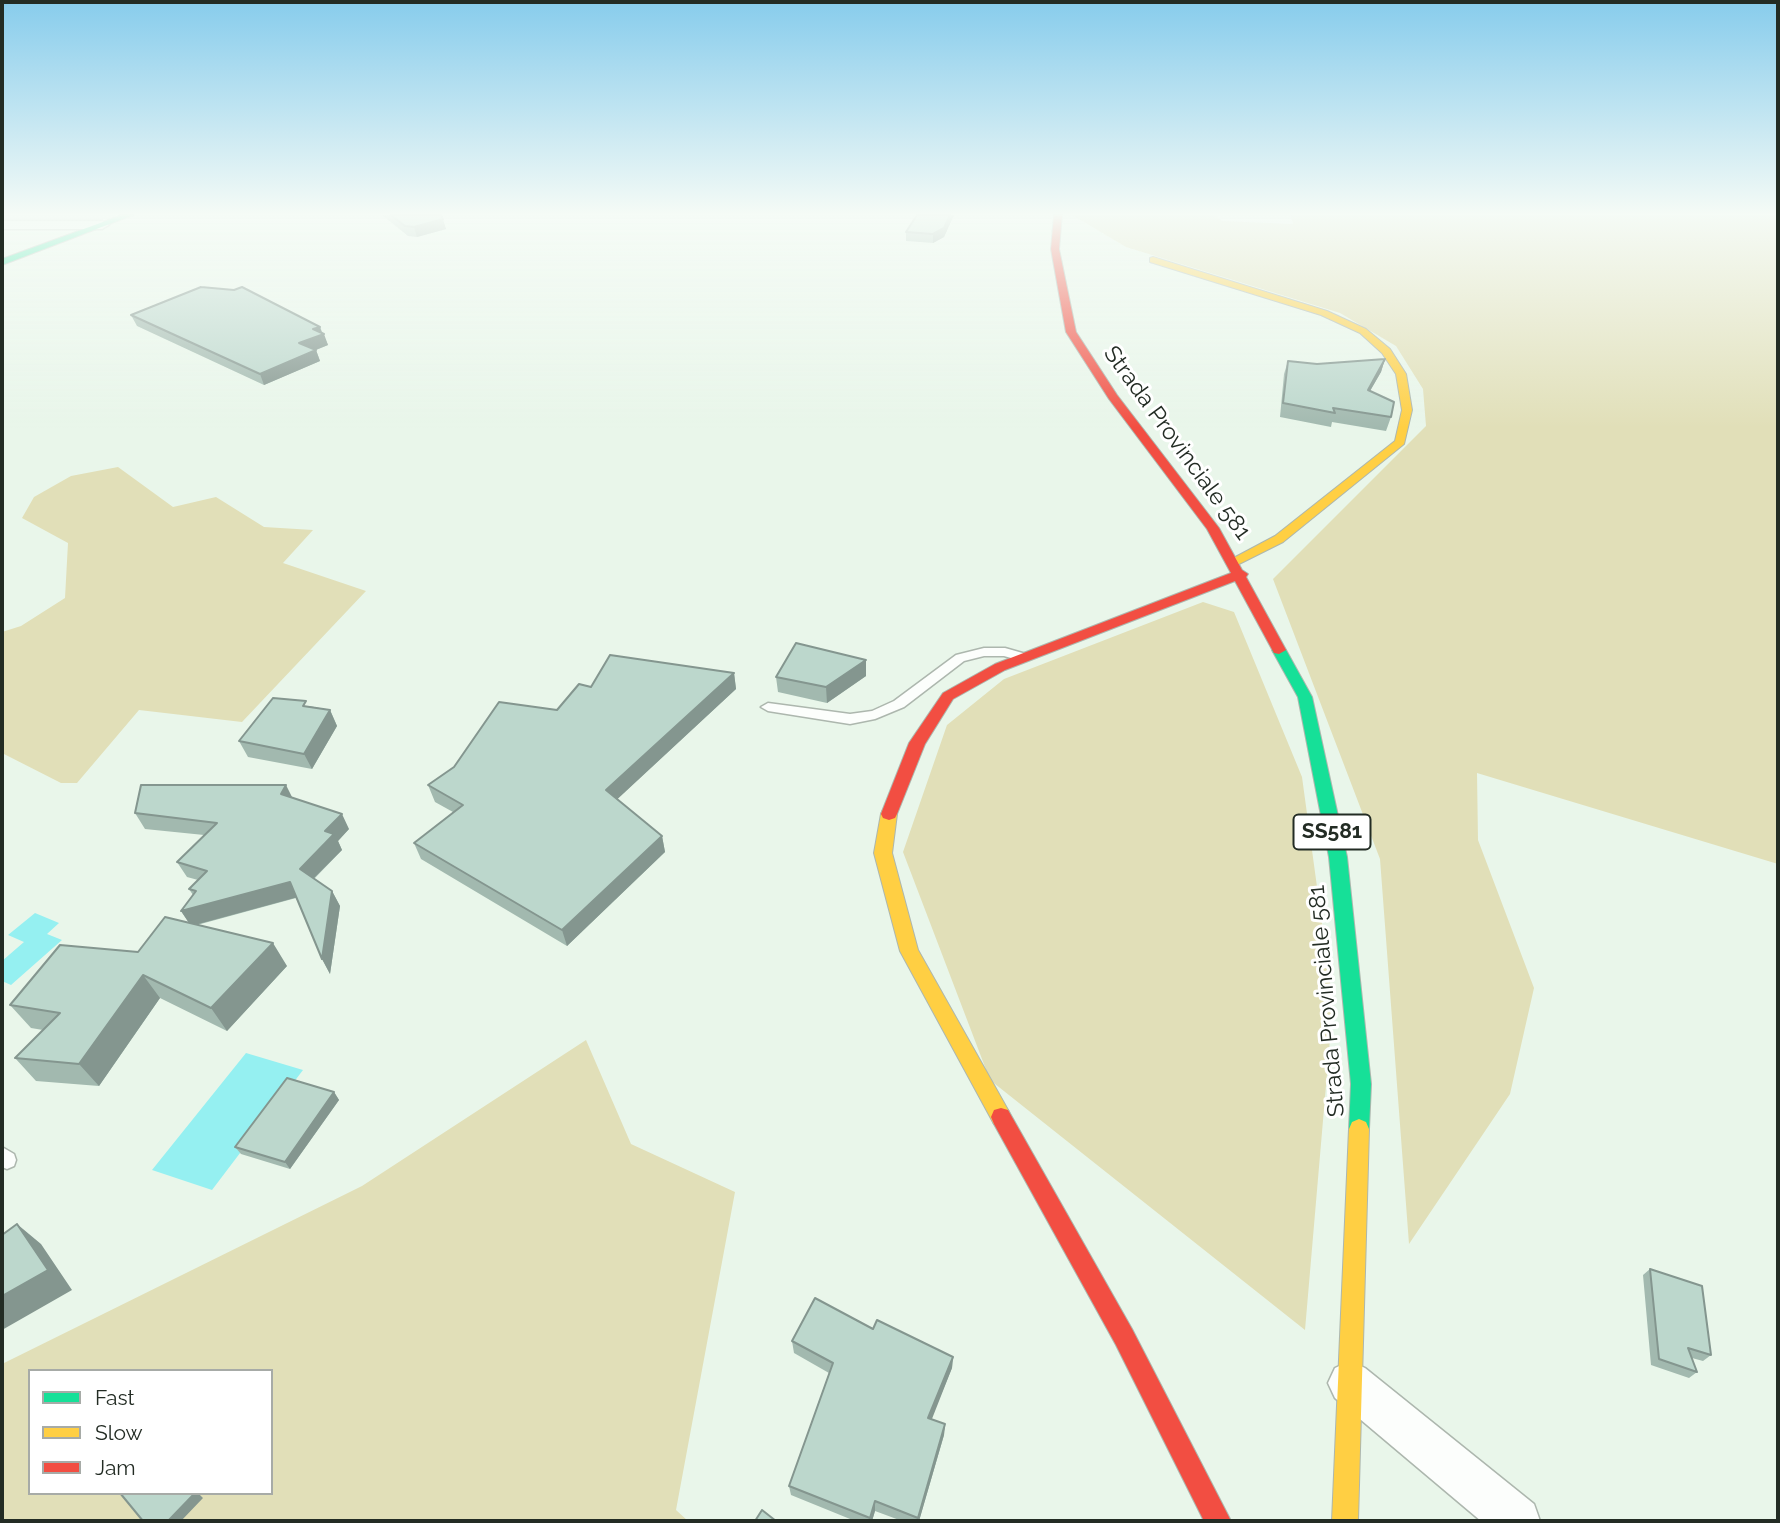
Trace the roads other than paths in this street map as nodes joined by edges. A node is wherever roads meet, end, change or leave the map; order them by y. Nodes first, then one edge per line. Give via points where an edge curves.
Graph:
1 (1060, 286) edge
2 (1237, 286) edge
3 (1237, 568) junction
4 (1023, 657) junction
5 (768, 707) dead end
6 (1350, 1383) junction
7 (1218, 1521) edge
8 (1345, 1521) edge
9 (1517, 1521) edge

1 - 3 street, Strada Provinciale 581 / SS581 via 1071,332
2 - 3 street via 1324,313 1363,331 1386,351 1401,374 1408,410 1400,442
3 - 4 street
3 - 6 street, Strada Provinciale 581 / SS581 via 1305,697 1338,857 1361,1084
4 - 5 lane via 984,652 960,658 899,704 875,715 849,719
4 - 7 street via 948,696 917,743 891,804 883,853 909,951 1124,1337
6 - 8 street, Strada Provinciale 581 / SS581
6 - 9 street

